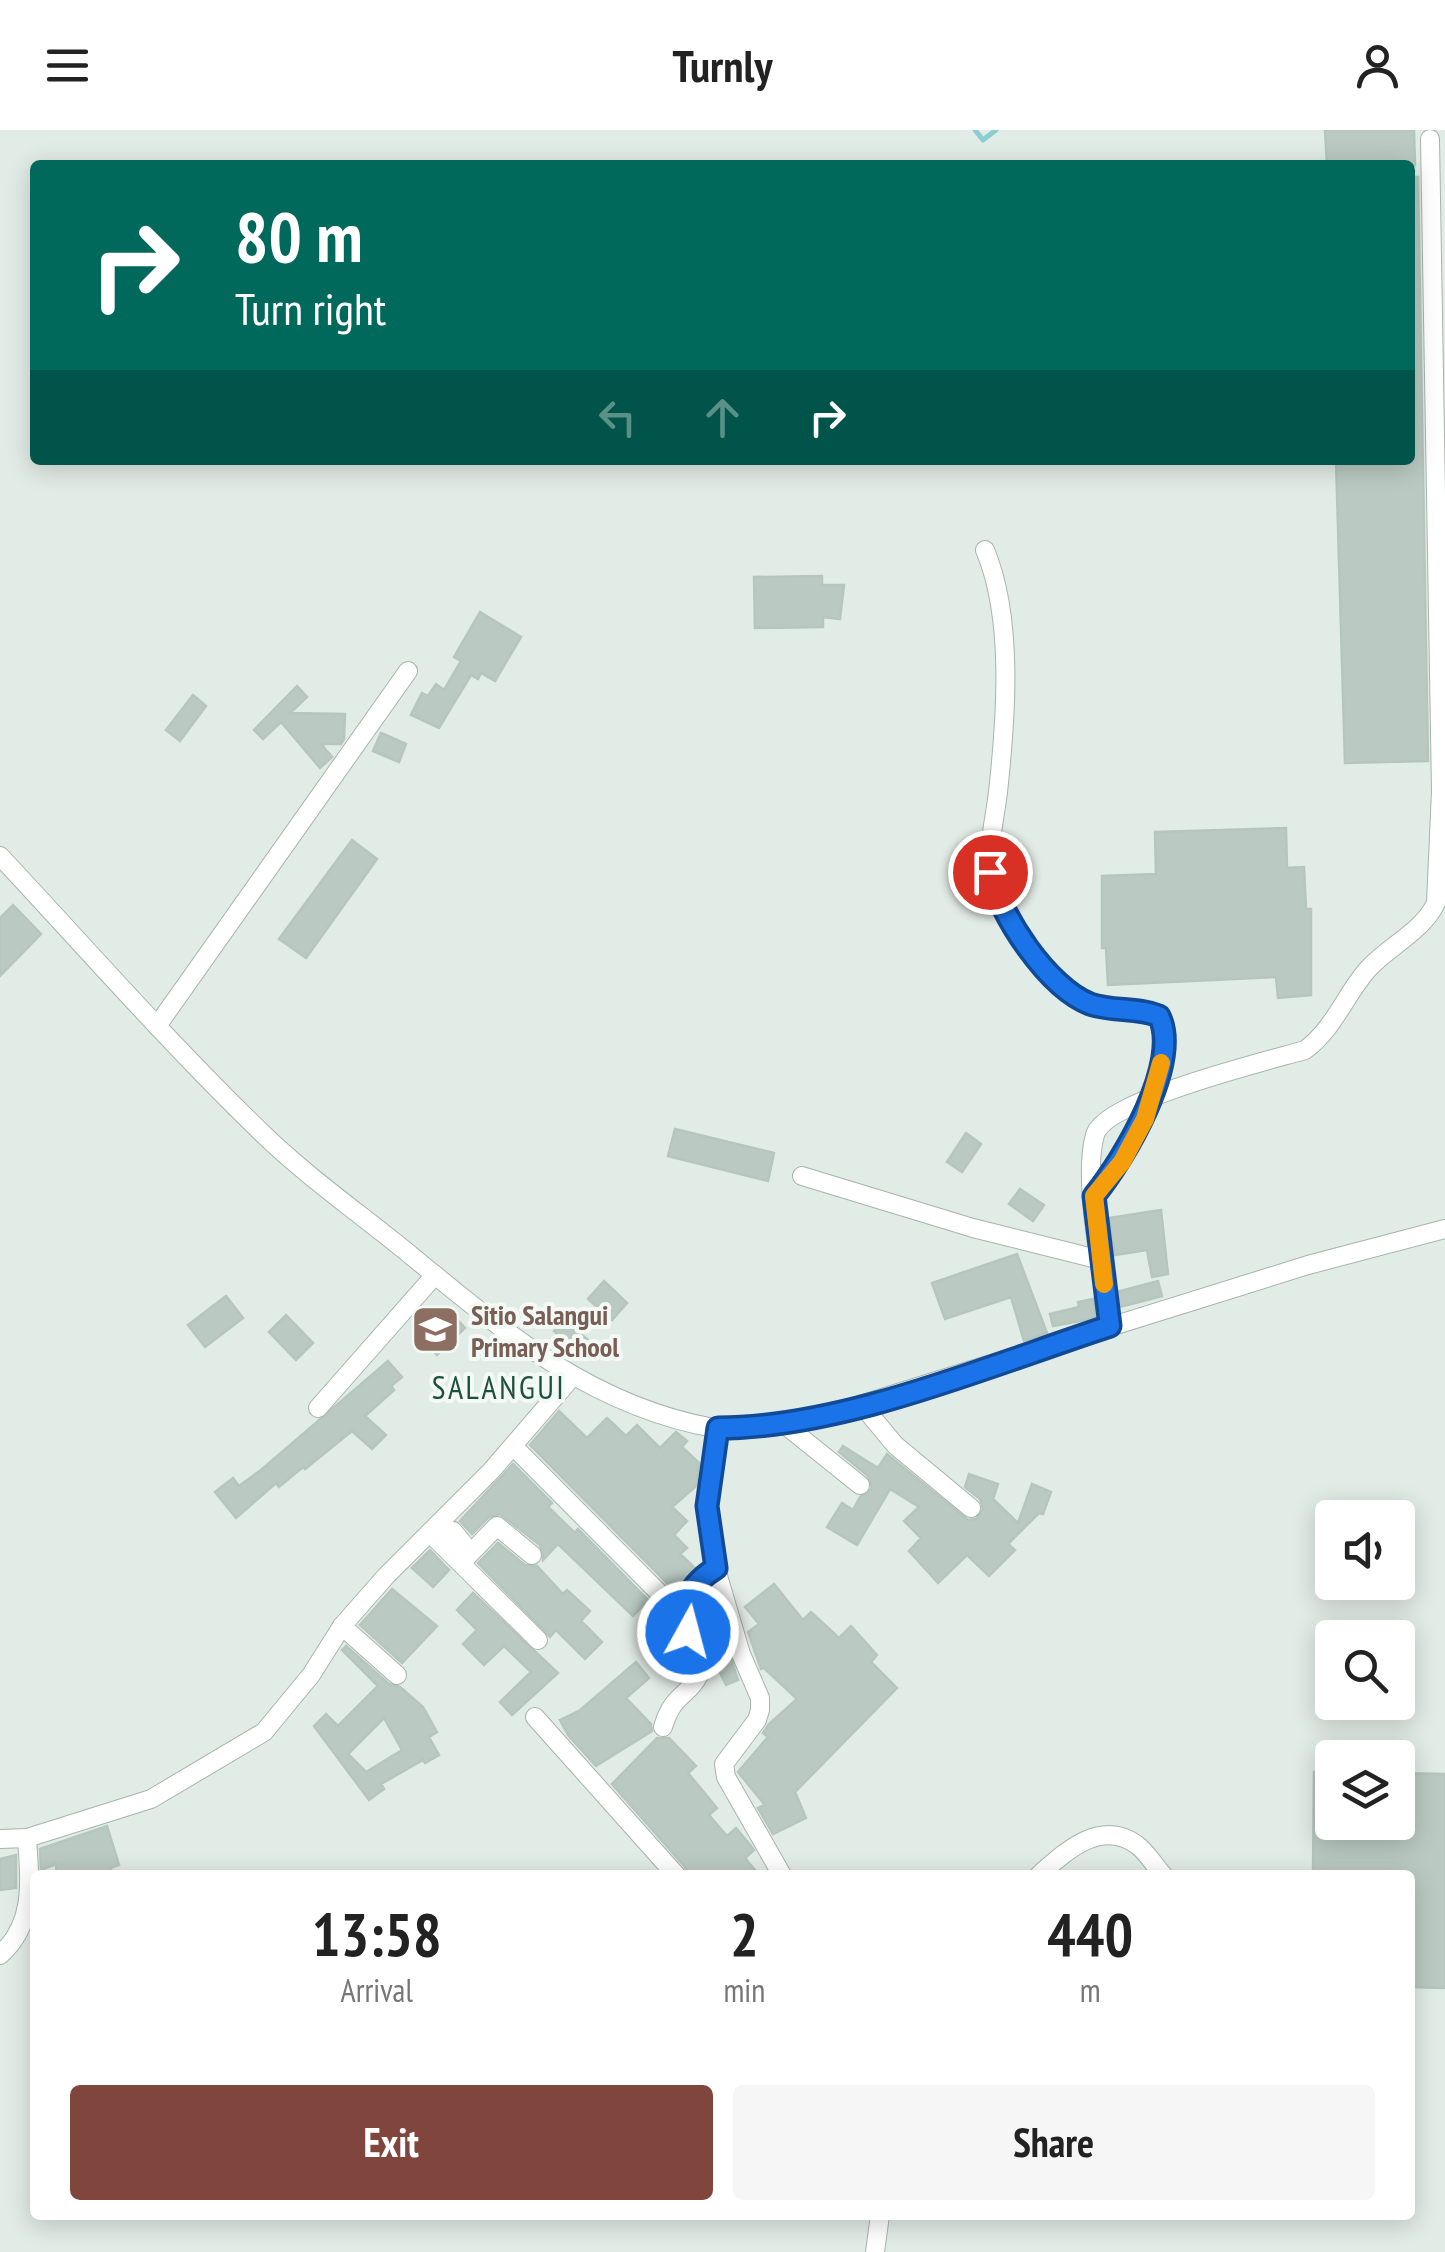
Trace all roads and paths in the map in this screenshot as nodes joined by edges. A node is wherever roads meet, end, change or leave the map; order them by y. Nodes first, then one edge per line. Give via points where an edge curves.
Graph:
1 (1430, 139) dead end
2 (985, 550) dead end
3 (408, 671) dead end
4 (0, 856) edge
5 (157, 1026) junction
6 (1148, 1097) junction
7 (802, 1176) dead end
8 (1094, 1196) junction
9 (1445, 1230) edge
10 (1101, 1260) junction
11 (435, 1276) junction
12 (1110, 1326) junction
13 (572, 1376) junction
14 (862, 1405) junction
15 (318, 1408) dead end
16 (784, 1424) junction
17 (718, 1428) junction
18 (513, 1446) junction
19 (860, 1486) dead end
20 (971, 1508) dead end
21 (430, 1534) junction
22 (532, 1555) dead end
23 (466, 1558) junction
24 (716, 1568) junction
25 (686, 1620) junction
26 (342, 1626) junction
27 (538, 1640) dead end
28 (397, 1675) dead end
29 (535, 1718) dead end
30 (663, 1727) dead end
31 (27, 1838) junction
32 (0, 1839) edge
33 (672, 1870) edge
34 (779, 1870) edge
35 (1045, 1870) edge
36 (1158, 1870) edge
37 (30, 1922) edge
38 (0, 1955) edge
39 (879, 2220) edge
40 (875, 2252) edge

1 - 6 street via 1441,791 1436,903 1431,915 1372,965 1322,1038 1305,1050
2 - 6 street via 994,572 1004,670 990,872 996,899 1074,996 1159,1016 1163,1056
3 - 5 street
4 - 5 street
5 - 11 street via 264,1136
6 - 8 street via 1130,1148
6 - 8 street via 1108,1116 1095,1132
7 - 10 street
8 - 10 street
9 - 12 street
10 - 12 street
11 - 13 street via 498,1329
11 - 15 street
12 - 14 street
13 - 17 street via 648,1410
13 - 18 street
14 - 16 street
14 - 20 street via 895,1445
16 - 17 street
16 - 19 street
17 - 24 street via 707,1506
18 - 21 street
18 - 25 street
21 - 23 street
21 - 26 street
22 - 23 street via 497,1526
23 - 27 street
24 - 25 street via 692,1588
24 - 34 street via 760,1698 758,1720 724,1764 726,1777
25 - 30 street via 699,1674 677,1695
26 - 28 street
26 - 31 street via 264,1732 150,1799
29 - 33 street
31 - 32 street
31 - 37 street
35 - 36 street via 1085,1839 1110,1836 1134,1843
37 - 38 street
39 - 40 street

